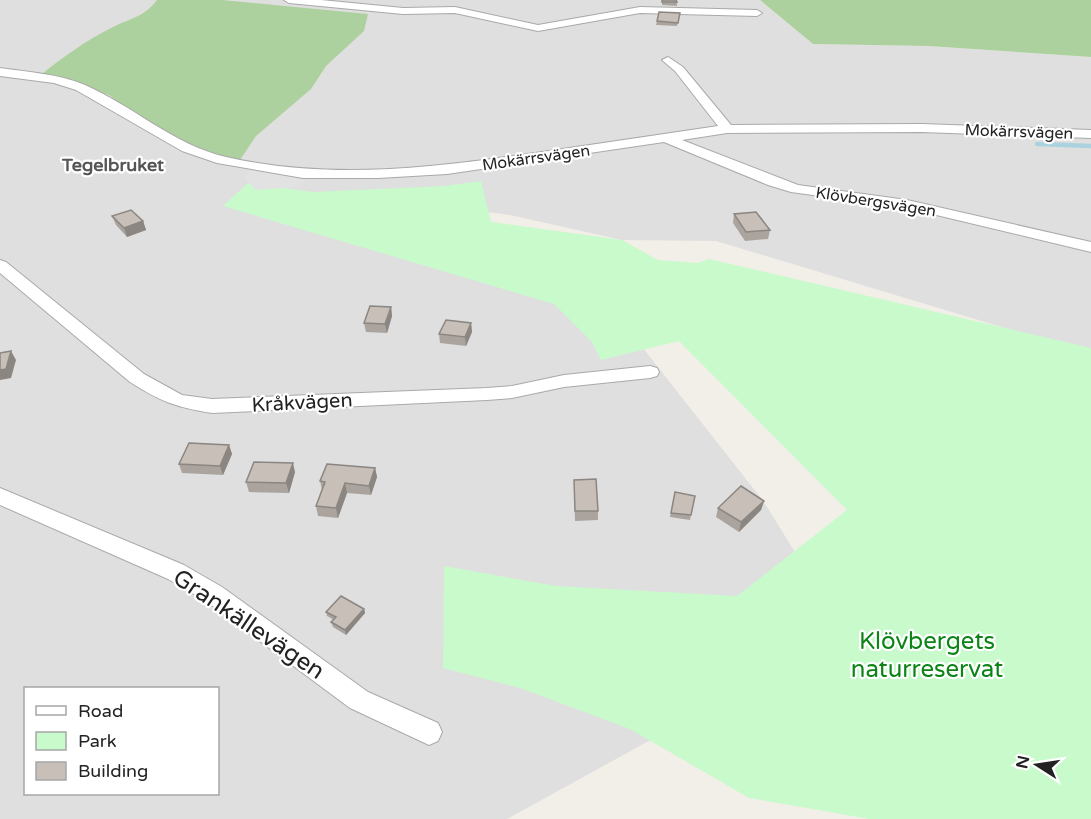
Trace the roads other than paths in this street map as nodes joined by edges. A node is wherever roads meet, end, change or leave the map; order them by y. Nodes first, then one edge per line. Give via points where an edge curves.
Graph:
1 (289, 0) edge
2 (757, 13) dead end
3 (668, 60) dead end
4 (0, 72) edge
5 (727, 129) junction
6 (1091, 134) edge
7 (666, 138) junction
8 (1091, 247) edge
9 (0, 265) edge
10 (650, 372) dead end
11 (0, 496) edge
12 (429, 732) dead end

1 - 2 street via 403,11 454,9 538,28 640,10
3 - 5 street
4 - 7 street, Mokärrsvägen via 80,87 187,148 222,160 303,174 447,170
5 - 6 street, Mokärrsvägen via 922,128
5 - 7 street, Mokärrsvägen
7 - 8 street, Klövbergsvägen via 796,189 907,204
9 - 10 street, Kråkvägen via 137,378 178,401 212,406 487,394
11 - 12 street, Grankällevägen via 176,572 214,594 359,700

